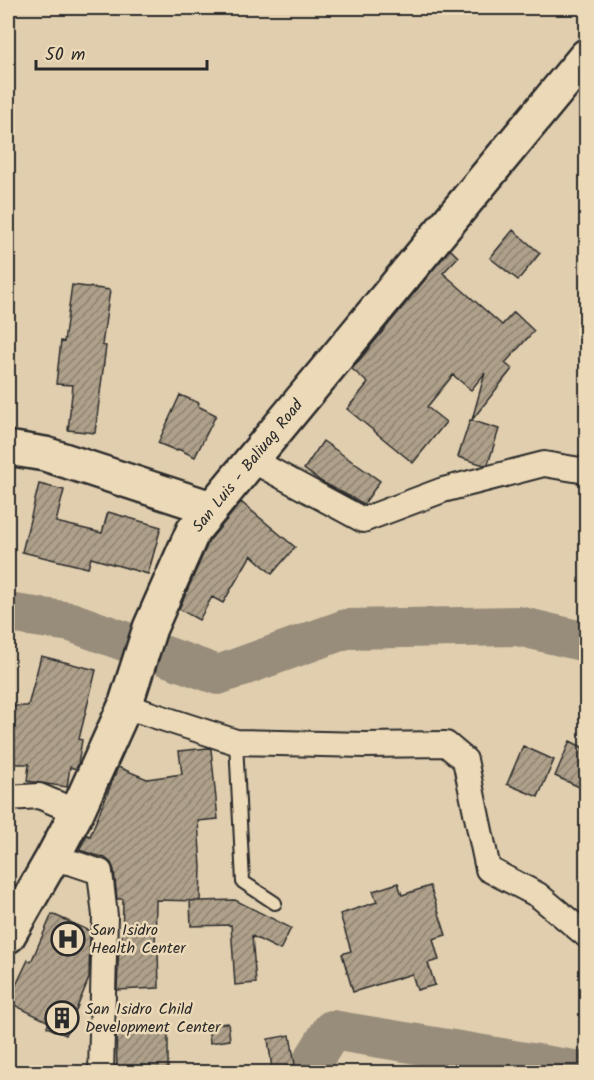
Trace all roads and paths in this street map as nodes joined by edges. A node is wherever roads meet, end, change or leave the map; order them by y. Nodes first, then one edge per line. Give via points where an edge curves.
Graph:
1 (586, 56) edge
2 (8, 448) edge
3 (252, 460) junction
4 (586, 471) edge
5 (212, 508) junction
6 (128, 699) junction
7 (236, 742) junction
8 (8, 798) edge
9 (76, 812) junction
10 (52, 859) junction
11 (275, 903) dead end
12 (586, 935) edge
13 (8, 936) edge
14 (101, 1072) edge

1 - 3 main road, San Luis - Baliuag Road
2 - 5 main road via 45,454
3 - 4 street via 363,520 443,490 544,464
3 - 5 main road, San Luis - Baliuag Road
5 - 6 main road, San Luis - Baliuag Road via 193,531 150,628
6 - 7 street
6 - 9 main road, San Luis - Baliuag Road
7 - 11 lane via 243,882
7 - 12 street via 447,744 465,760 488,869 538,895
8 - 9 street via 39,796
9 - 10 main road, San Luis - Baliuag Road
10 - 13 main road, San Luis - Baliuag Road
10 - 14 street via 100,872 105,916

